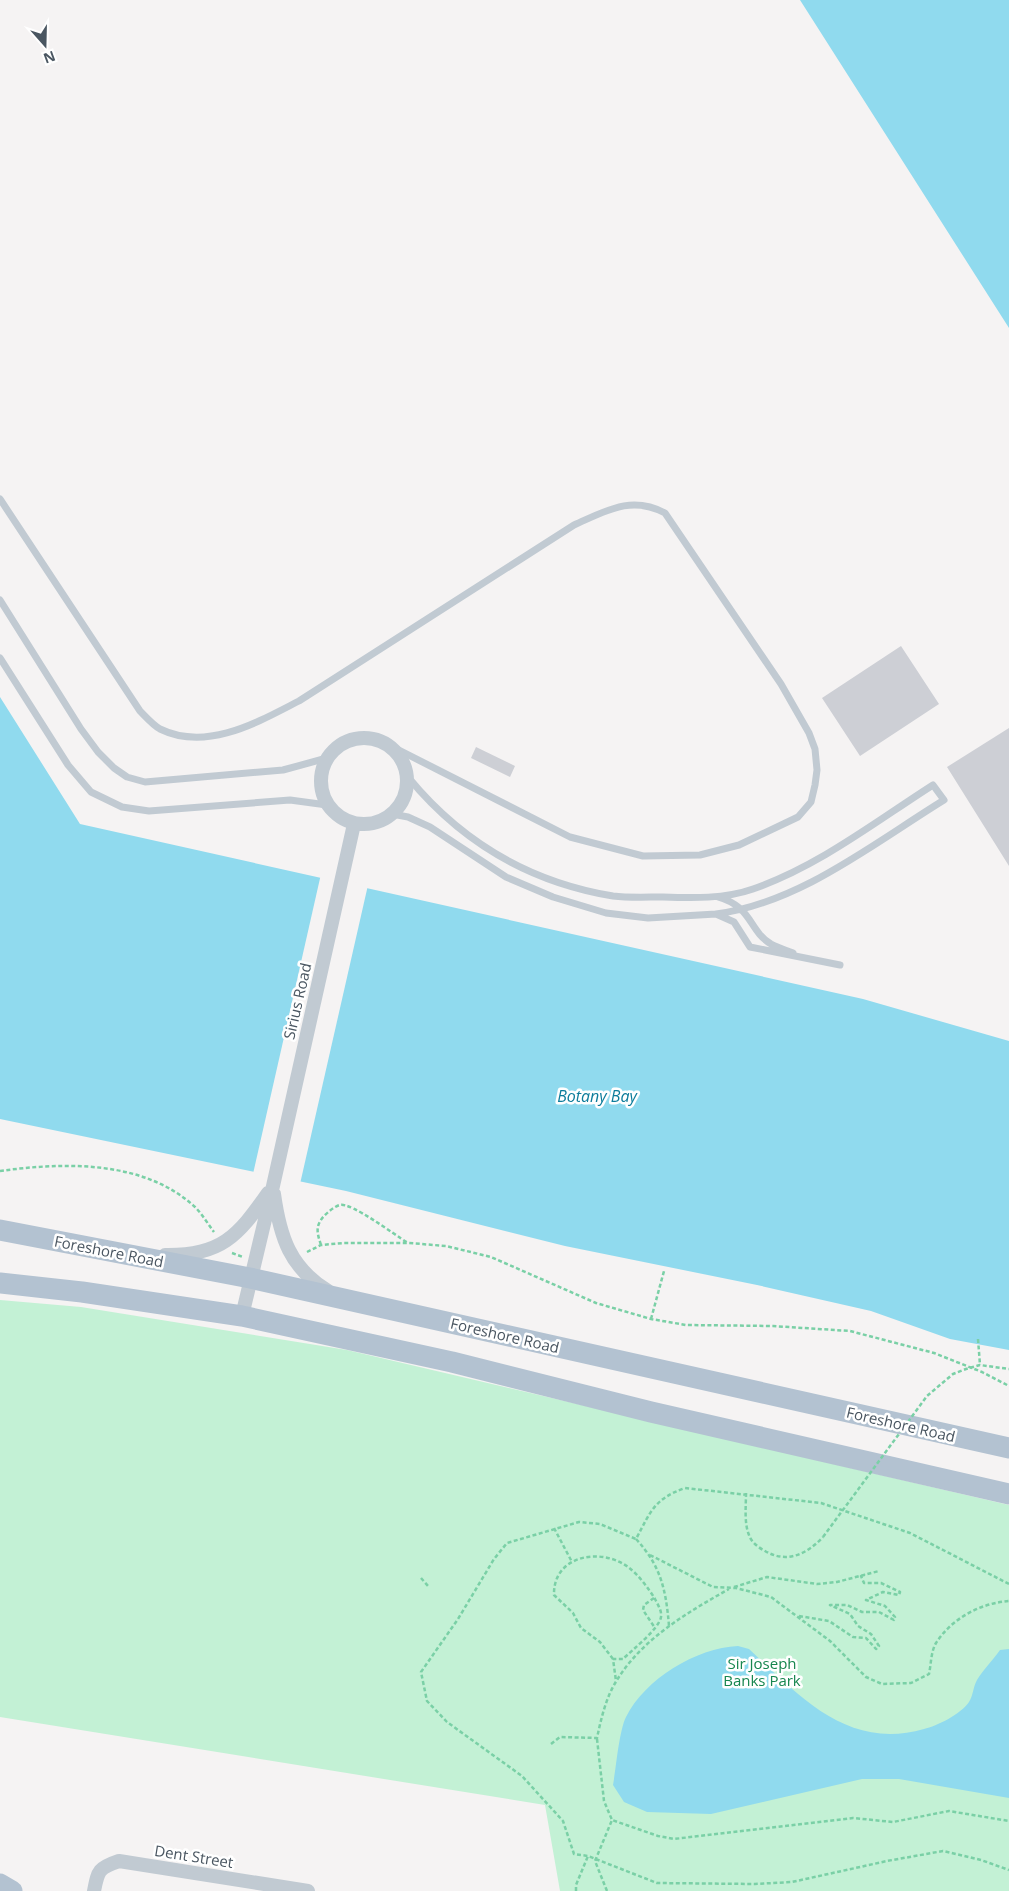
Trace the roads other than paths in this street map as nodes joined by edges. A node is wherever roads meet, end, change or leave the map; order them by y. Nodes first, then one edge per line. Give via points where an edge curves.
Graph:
1 (0, 500) edge
2 (0, 600) edge
3 (0, 658) edge
4 (387, 744) junction
5 (327, 758) junction
6 (408, 778) junction
7 (327, 805) junction
8 (392, 814) junction
9 (354, 824) junction
10 (715, 896) junction
11 (743, 910) junction
12 (716, 914) junction
13 (803, 957) junction
14 (840, 965) dead end
15 (273, 1186) junction
16 (0, 1230) edge
17 (134, 1255) junction
18 (250, 1278) junction
19 (0, 1283) edge
20 (338, 1297) junction
21 (242, 1316) junction
22 (1009, 1448) edge
23 (1009, 1494) edge
24 (0, 1884) edge
25 (12, 1891) edge
26 (94, 1891) edge
27 (308, 1891) edge

1 - 4 lane via 140,711 160,728 210,738 259,722 299,701 574,525 608,510 631,504 650,505 665,513 781,684 809,733 817,770 811,802 798,817 779,828 739,845 700,855 643,856 570,837
2 - 5 lane via 98,752 127,777 144,782 284,770
3 - 7 lane via 68,765 91,792 122,807 149,811 290,800
4 - 5 street via 360,737 336,748
4 - 6 street via 398,753
5 - 7 street via 320,782
6 - 8 street via 407,791
6 - 10 lane via 445,818 491,853 555,882 614,896
7 - 9 street via 334,814
8 - 9 street via 381,822
8 - 12 lane via 408,817 430,828 506,877 554,898 606,913 648,918
9 - 15 street, Sirius Road
10 - 11 lane via 731,901
10 - 11 lane via 751,890 822,858 933,785 944,800 810,883
11 - 12 lane
11 - 13 lane via 770,943
12 - 13 lane via 734,922 750,947
13 - 14 lane
15 - 17 street, Sirius Road via 230,1239 214,1249 174,1256
15 - 18 street, Sirius Road
15 - 20 street, Sirius Road via 277,1215 291,1255 312,1281
16 - 17 main road, Foreshore Road
17 - 18 main road, Foreshore Road
18 - 20 main road, Foreshore Road
18 - 21 street, Sirius Road
19 - 21 main road
20 - 22 main road, Foreshore Road
21 - 23 main road via 452,1362 652,1412
24 - 25 main road
26 - 27 street, Dent Street via 98,1872 119,1861

